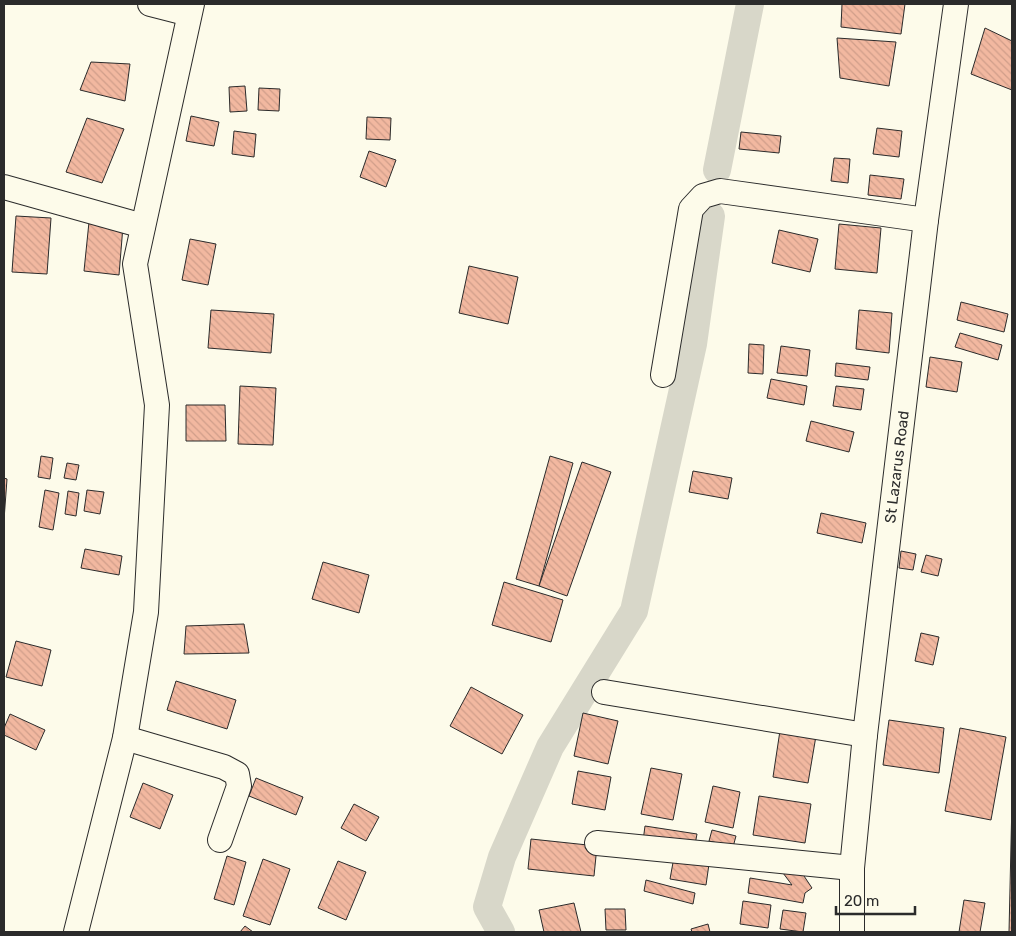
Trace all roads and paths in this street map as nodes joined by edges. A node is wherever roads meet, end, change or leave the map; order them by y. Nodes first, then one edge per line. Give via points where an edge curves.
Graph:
1 (150, 4) edge
2 (956, 4) edge
3 (190, 9) edge
4 (4, 187) edge
5 (926, 220) junction
6 (143, 226) junction
7 (662, 375) dead end
8 (604, 692) dead end
9 (865, 735) junction
10 (125, 738) junction
11 (220, 840) dead end
12 (597, 843) dead end
13 (852, 868) junction
14 (76, 932) edge
15 (852, 932) edge

1 - 3 street
2 - 5 street, St Lazarus Road
3 - 6 street
4 - 6 street
5 - 7 street via 720,191 703,196 691,209
5 - 9 street, St Lazarus Road
6 - 10 street via 135,264 157,405 146,612
8 - 9 street
9 - 13 street, St Lazarus Road
10 - 11 street via 224,767 237,774 239,786
10 - 14 street
12 - 13 street
13 - 15 street, St Lazarus Road

